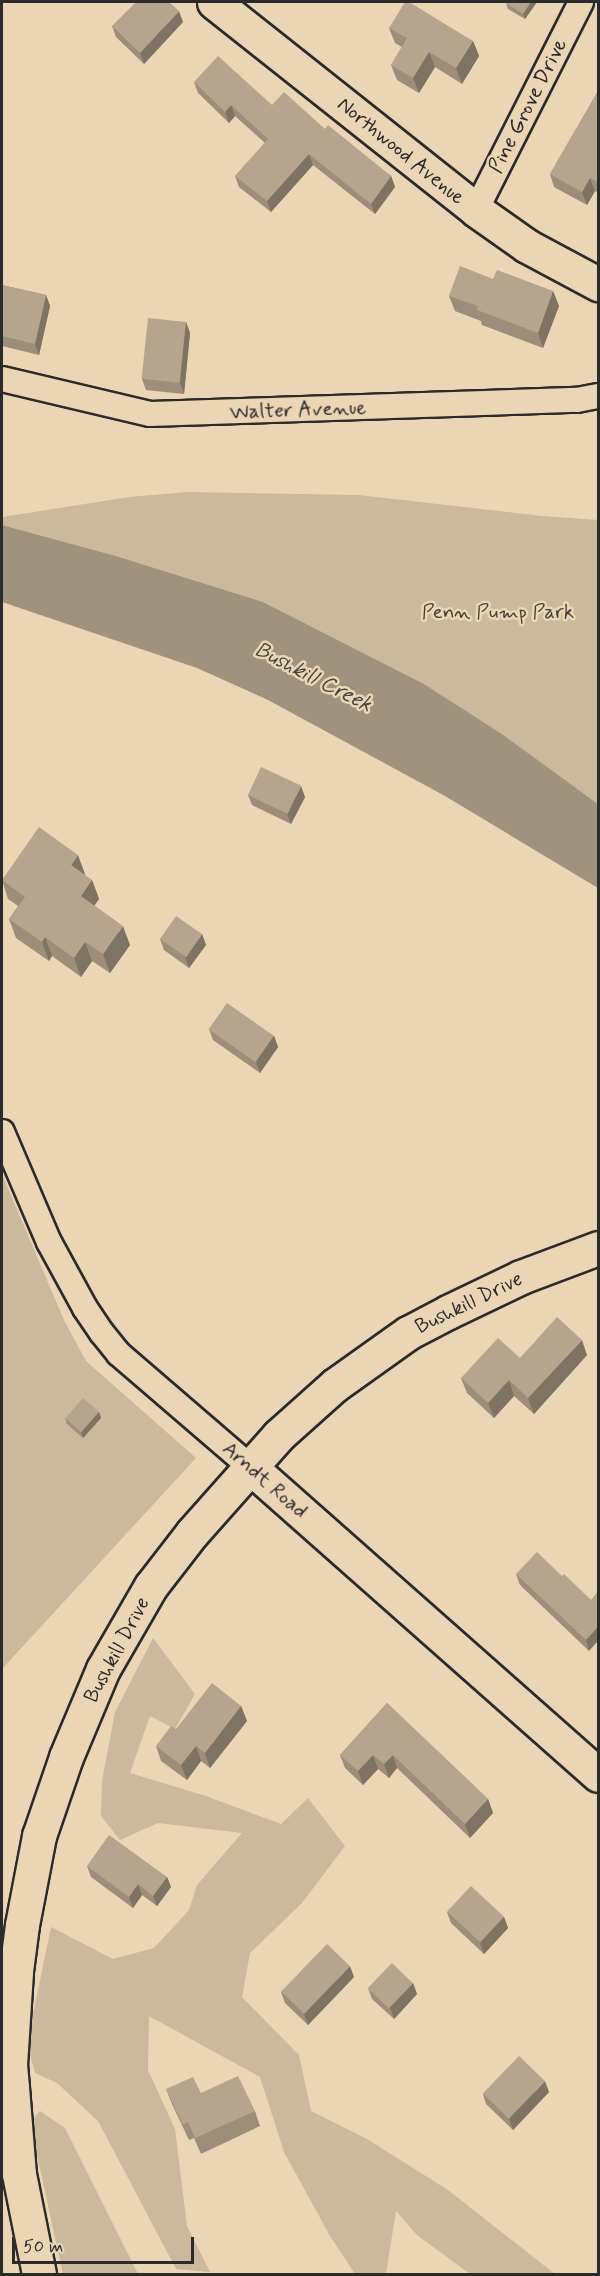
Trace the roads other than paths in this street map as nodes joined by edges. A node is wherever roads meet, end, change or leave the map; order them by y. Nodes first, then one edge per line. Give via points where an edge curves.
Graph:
1 (214, 2) edge
2 (581, 2) edge
3 (476, 210) junction
4 (598, 284) edge
5 (2, 379) edge
6 (598, 396) edge
7 (2, 1132) edge
8 (598, 1248) edge
9 (249, 1466) junction
10 (598, 1775) edge
11 (39, 2274) edge

1 - 3 main road, Northwood Avenue
2 - 3 street, Pine Grove Drive
3 - 4 main road, Northwood Avenue via 527,246
5 - 6 street, Walter Avenue via 150,414 577,400
7 - 9 street, Arndt Road via 49,1242 102,1333 119,1354
8 - 9 main road, Bushkill Drive via 521,1277 408,1333 335,1385
9 - 10 main road, Arndt Road
9 - 11 main road, Bushkill Drive via 151,1586 125,1629 82,1716 39,1836 20,1936 10,2066 20,2174

